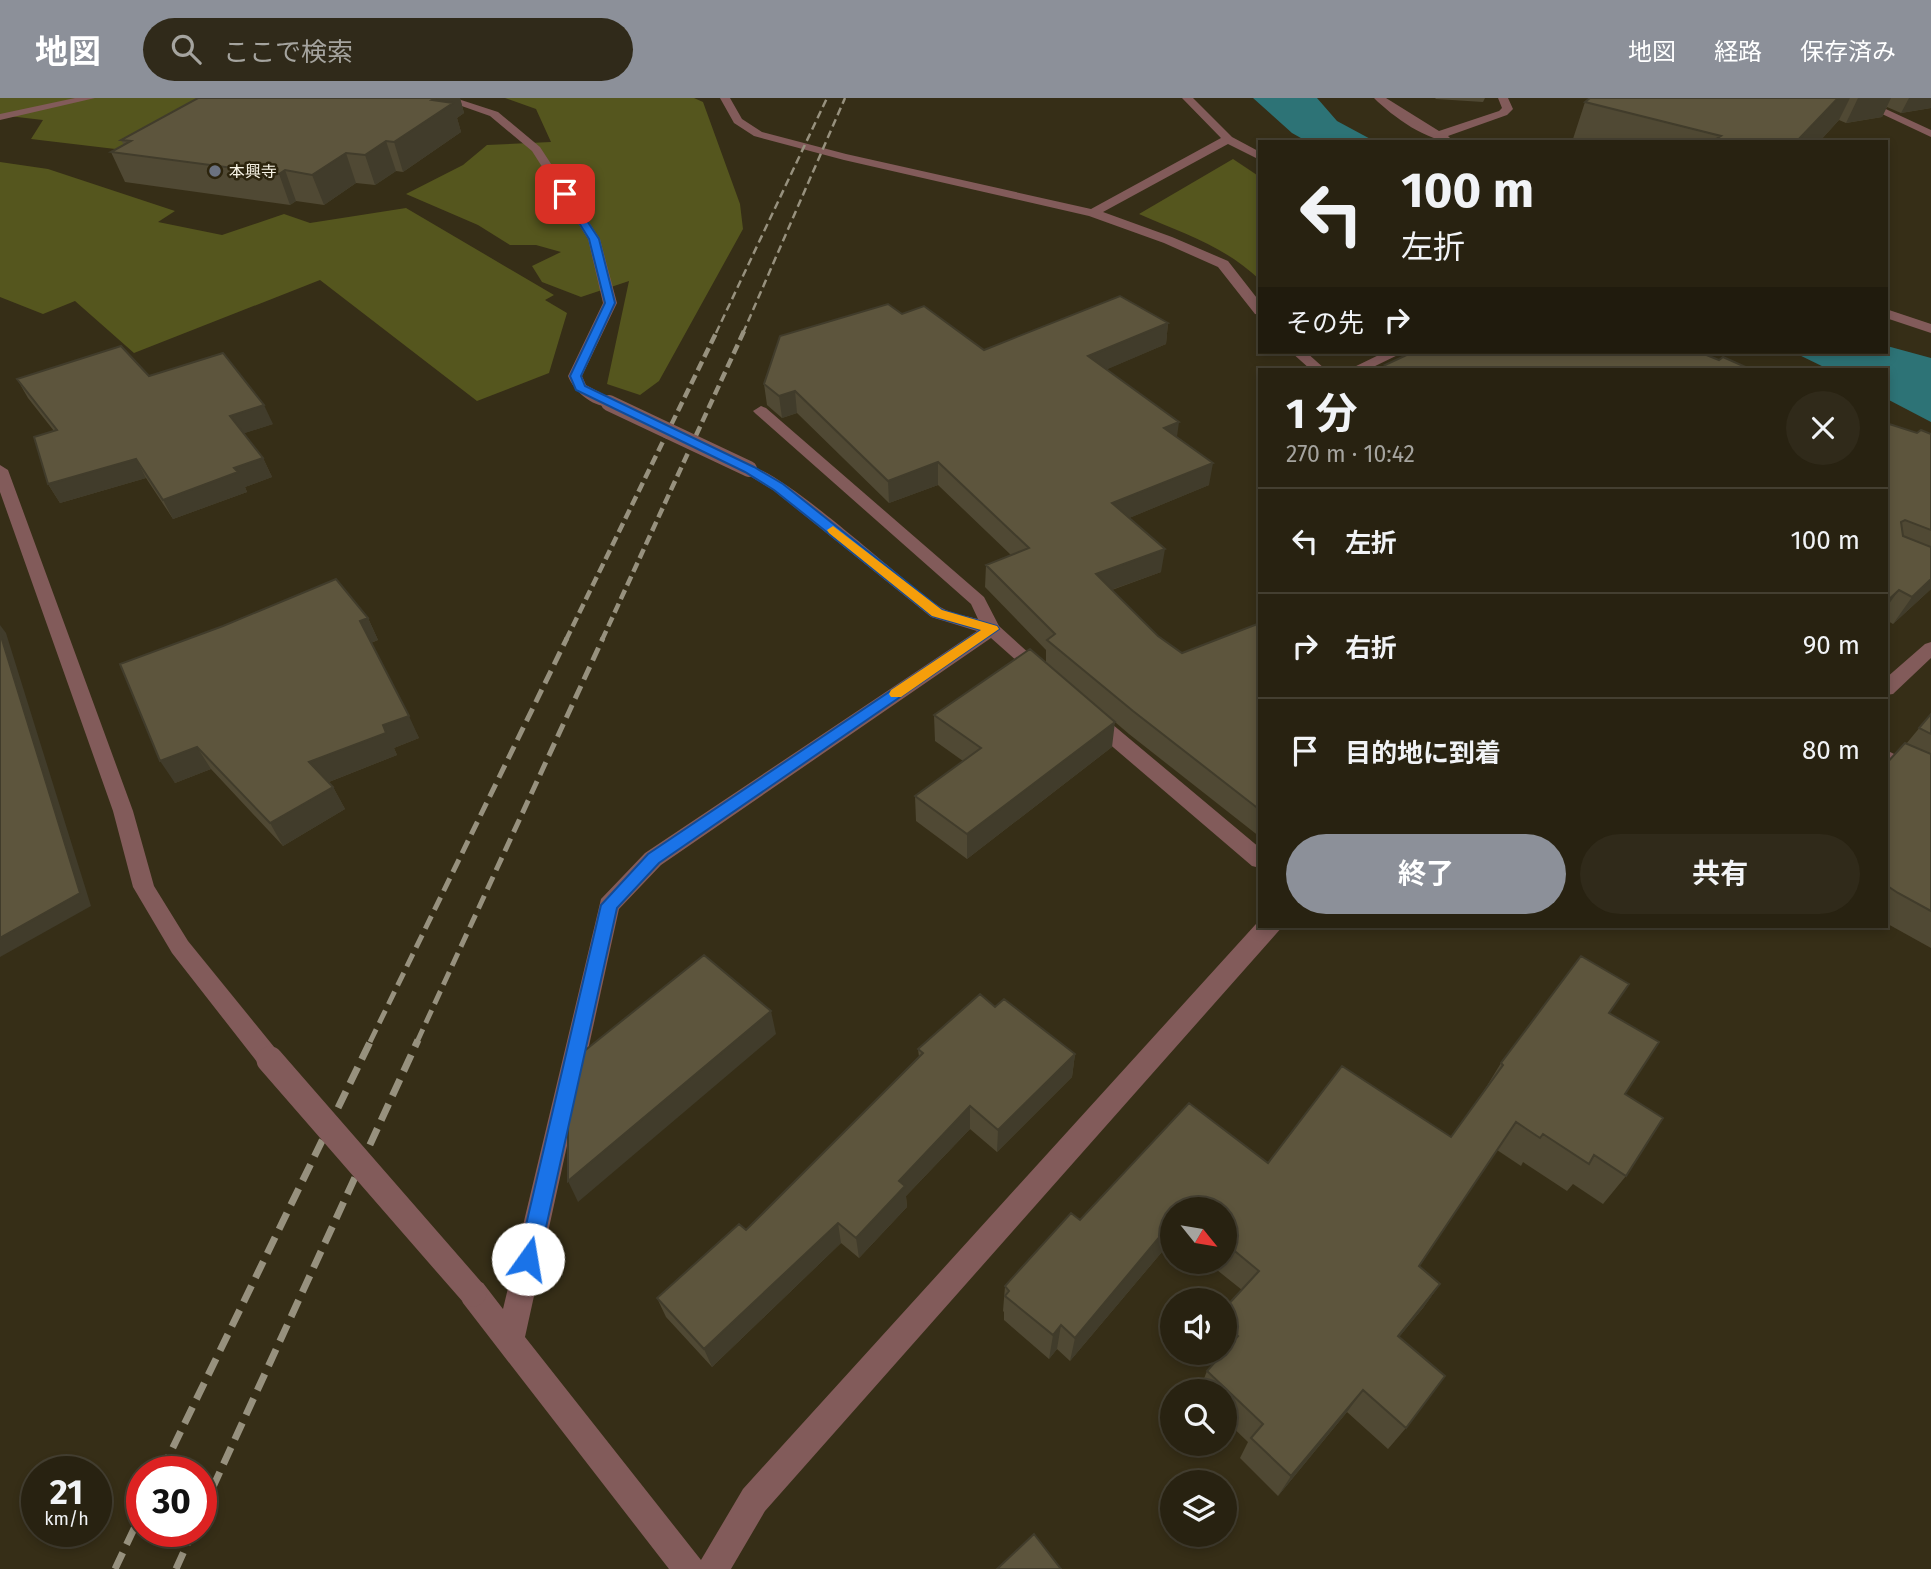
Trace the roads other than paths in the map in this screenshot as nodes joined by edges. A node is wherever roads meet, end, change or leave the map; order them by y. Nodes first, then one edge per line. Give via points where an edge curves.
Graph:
1 (90, 98) edge
2 (444, 98) edge
3 (725, 98) edge
4 (1187, 98) edge
5 (1380, 98) edge
6 (1503, 98) edge
7 (1853, 98) edge
8 (0, 117) edge
9 (1931, 134) edge
10 (1437, 136) junction
11 (1228, 139) junction
12 (1446, 140) edge
13 (1258, 156) edge
14 (1093, 213) junction
15 (1258, 308) edge
16 (1888, 314) edge
17 (1929, 325) edge
18 (1300, 354) edge
19 (1392, 354) edge
20 (1317, 368) edge
21 (1359, 368) edge
22 (761, 411) dead end
23 (0, 470) edge
24 (992, 629) junction
25 (1931, 648) edge
26 (1888, 687) edge
27 (1060, 689) edge
28 (1079, 706) edge
29 (1888, 758) edge
30 (1931, 781) edge
31 (1258, 858) edge
32 (1268, 928) edge
33 (510, 1341) junction
34 (689, 1569) edge
35 (713, 1569) edge

1 - 8 street
2 - 24 street, bridge via 494,114 537,149 594,239 610,303 575,376 580,388 749,469 779,487 937,613
3 - 14 street via 738,121 758,134
4 - 11 street
5 - 10 street
6 - 10 street via 1508,110 1503,113
7 - 9 street
10 - 12 street
11 - 13 street
11 - 14 street
14 - 15 street via 1223,264
16 - 17 street
18 - 20 street
19 - 21 street
22 - 24 street via 978,601
23 - 33 street, bridge via 123,811 144,887 180,947 270,1060
24 - 27 street
24 - 33 street via 653,859 609,905
25 - 26 street
28 - 31 street
29 - 30 street
32 - 35 street via 754,1500
33 - 34 street

